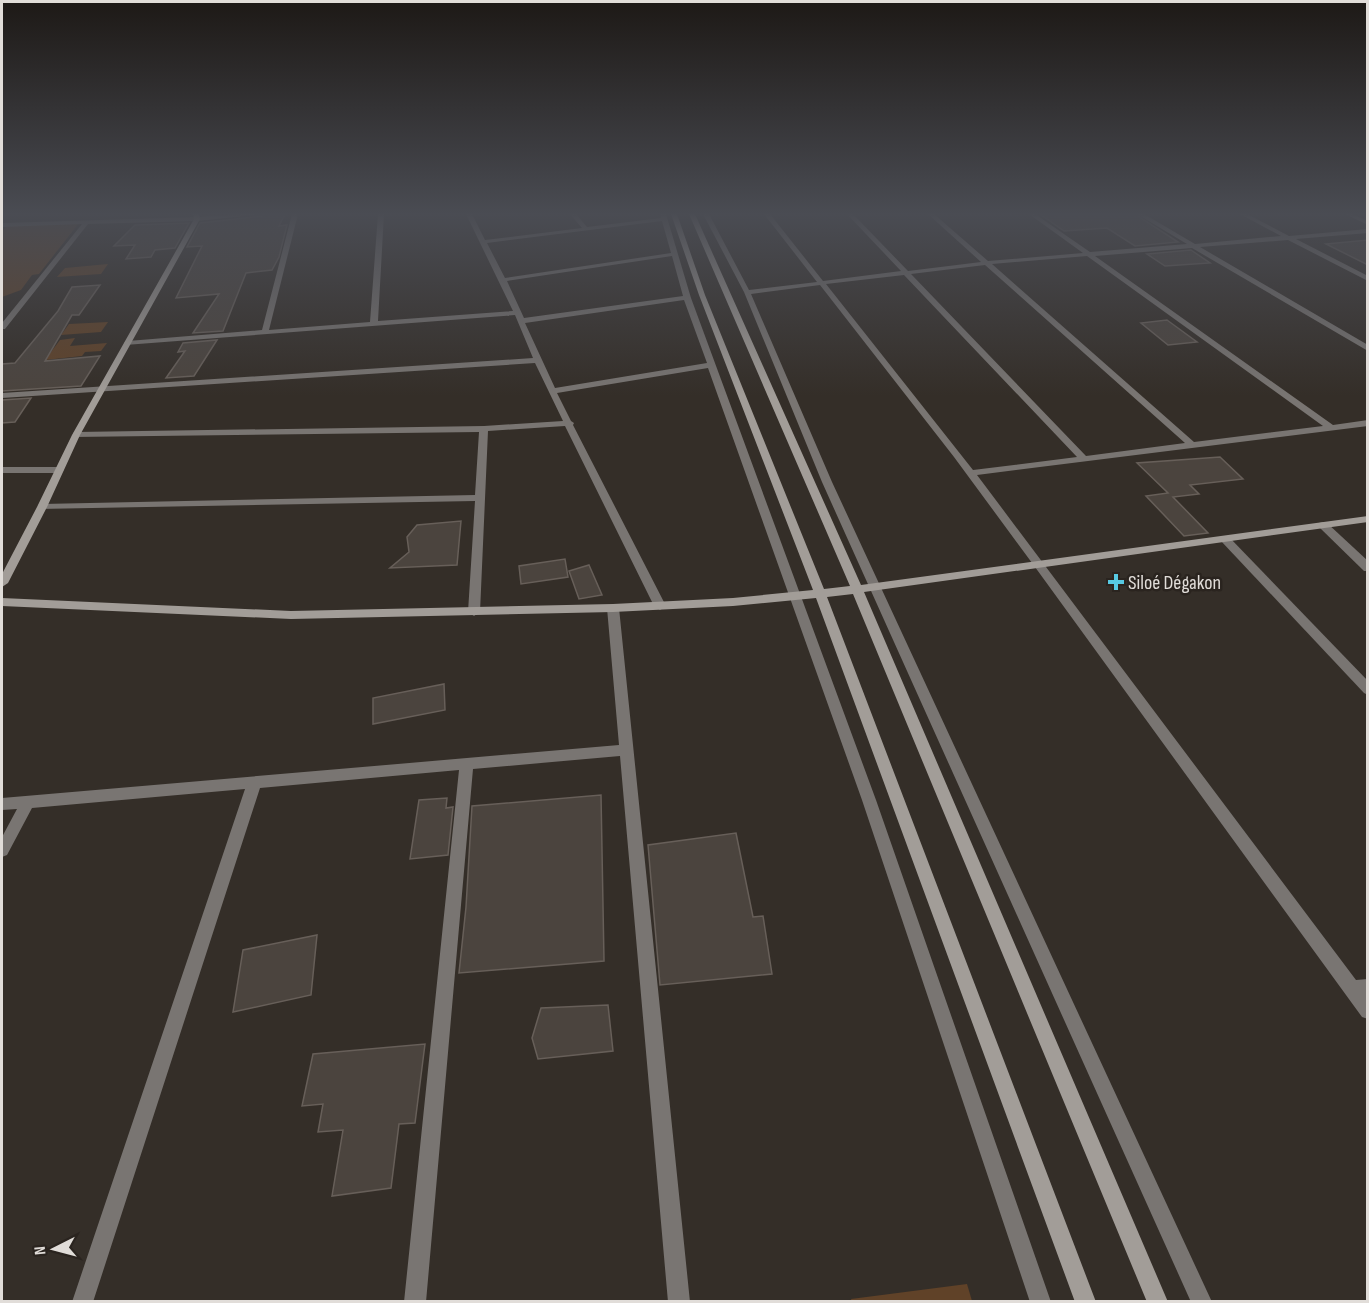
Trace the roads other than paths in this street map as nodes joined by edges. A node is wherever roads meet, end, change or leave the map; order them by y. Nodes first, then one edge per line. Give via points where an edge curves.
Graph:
1 (40, 275) edge
2 (165, 275) edge
3 (280, 275) edge
4 (377, 275) edge
5 (500, 275) edge
6 (537, 275) edge
7 (681, 275) edge
8 (695, 275) edge
9 (719, 275) edge
10 (738, 275) edge
11 (814, 275) edge
12 (892, 275) edge
13 (908, 275) edge
14 (999, 275) edge
15 (1117, 275) edge
16 (1243, 275) edge
17 (503, 280) junction
18 (821, 284) junction
19 (747, 292) junction
20 (687, 298) junction
21 (518, 317) junction
22 (374, 324) junction
23 (2, 327) edge
24 (265, 332) junction
25 (128, 343) junction
26 (1368, 349) edge
27 (538, 360) junction
28 (712, 365) junction
29 (101, 390) junction
30 (552, 391) junction
31 (2, 396) edge
32 (570, 423) junction
33 (1368, 423) edge
34 (1332, 428) junction
35 (484, 429) junction
36 (76, 435) junction
37 (1192, 445) junction
38 (1084, 459) junction
39 (2, 470) edge
40 (59, 470) junction
41 (970, 473) junction
42 (481, 498) junction
43 (42, 507) junction
44 (1368, 519) edge
45 (1323, 525) junction
46 (1225, 539) junction
47 (1039, 564) junction
48 (1368, 568) edge
49 (2, 583) edge
50 (874, 587) junction
51 (857, 589) junction
52 (819, 594) junction
53 (794, 596) junction
54 (2, 602) edge
55 (660, 606) junction
56 (613, 608) junction
57 (474, 612) junction
58 (1368, 690) edge
59 (626, 750) junction
60 (468, 763) junction
61 (255, 781) junction
62 (28, 802) junction
63 (2, 804) edge
64 (2, 850) edge
65 (1360, 988) edge
66 (1368, 1011) edge
67 (82, 1302) edge
68 (415, 1302) edge
69 (679, 1302) edge
70 (1041, 1302) edge
71 (1086, 1302) edge
72 (1158, 1302) edge
73 (1202, 1302) edge

1 - 23 street via 13,306
2 - 25 street
3 - 24 street
4 - 22 street
5 - 17 street
6 - 17 street
7 - 20 street
8 - 52 street
9 - 51 street
10 - 19 street
11 - 18 street
12 - 18 street
13 - 38 street
14 - 37 street
15 - 34 street
16 - 26 street
17 - 21 street
18 - 19 street
18 - 41 street
19 - 50 street
20 - 21 street
20 - 28 street
21 - 22 street
21 - 27 street
22 - 24 street
24 - 25 street
25 - 29 street
27 - 29 street
27 - 30 street
28 - 30 street
28 - 53 street
29 - 31 street
29 - 36 street
30 - 32 street
32 - 35 street
32 - 55 street
33 - 34 street
34 - 37 street
35 - 36 street
35 - 42 street
36 - 40 street
37 - 38 street
38 - 41 street
39 - 40 street
40 - 43 street
41 - 47 street
42 - 43 street
42 - 57 street
43 - 49 street
44 - 45 street
45 - 46 street
45 - 48 street
46 - 47 street
46 - 58 street
47 - 50 street
47 - 65 street
50 - 51 street
50 - 73 street
51 - 52 street
51 - 72 street
52 - 53 street
52 - 71 street
53 - 55 street
53 - 70 street via 869,800
54 - 57 street via 291,615
55 - 56 street
56 - 57 street
56 - 59 street
59 - 60 street
59 - 69 street
60 - 61 street
60 - 68 street
61 - 62 street
61 - 67 street
62 - 63 street
62 - 64 street
65 - 66 street

